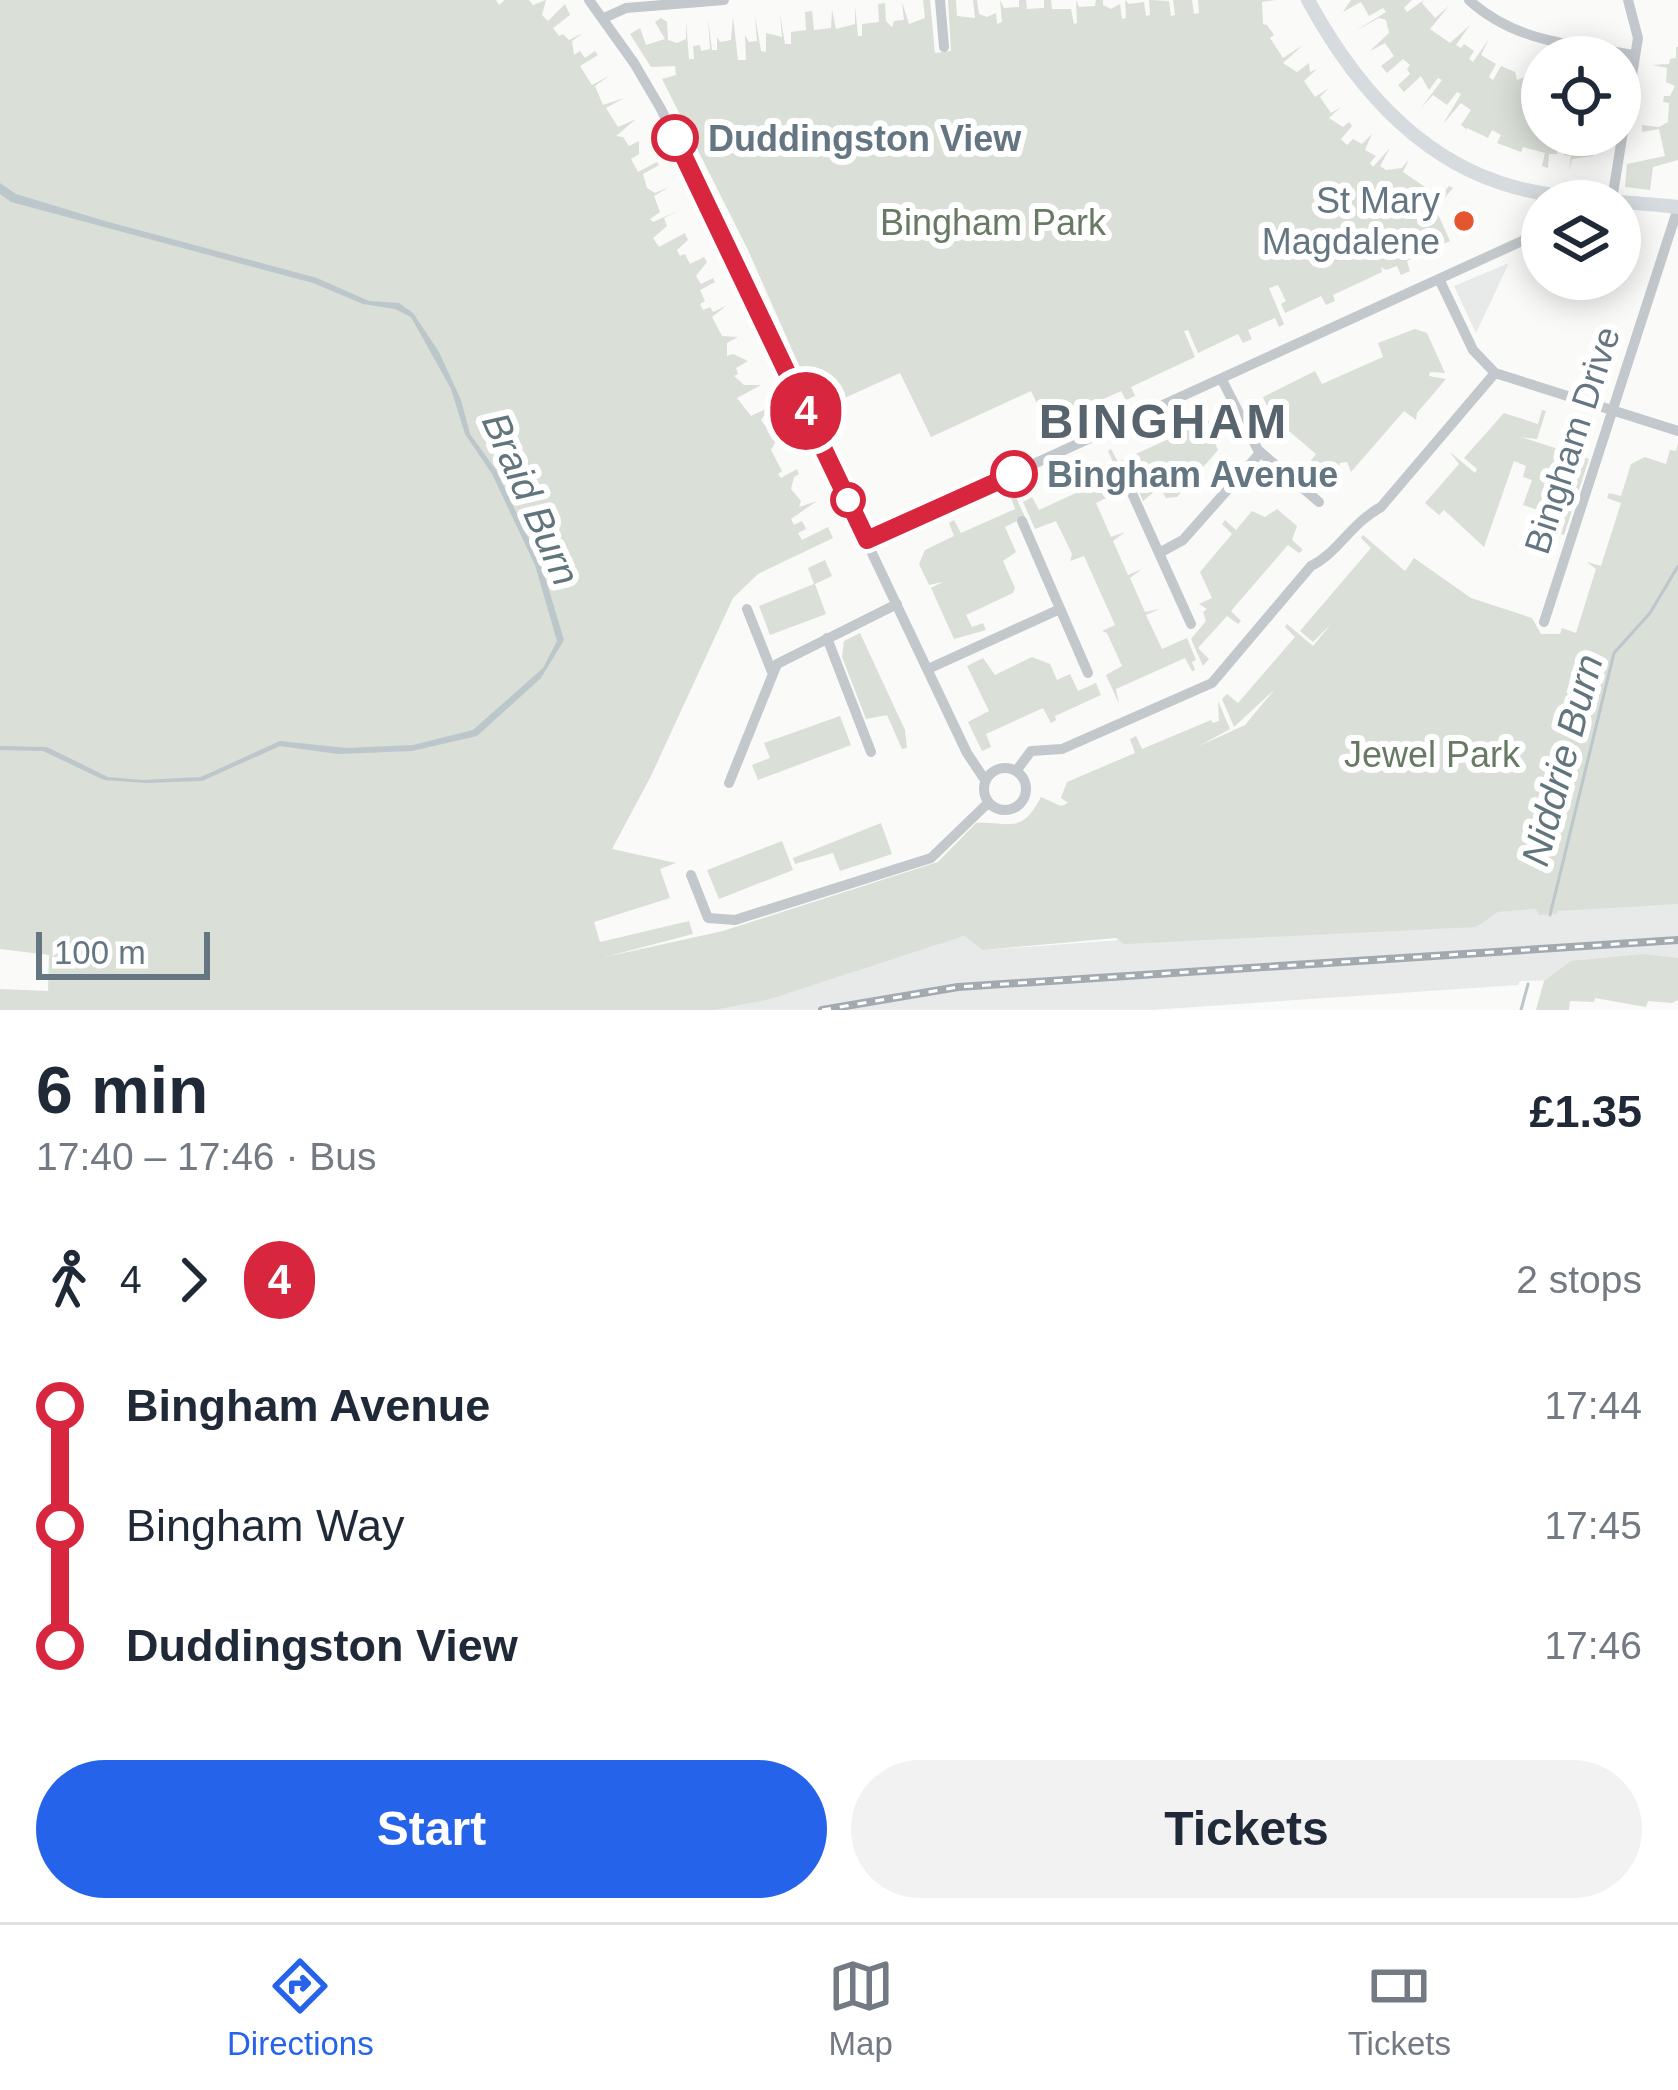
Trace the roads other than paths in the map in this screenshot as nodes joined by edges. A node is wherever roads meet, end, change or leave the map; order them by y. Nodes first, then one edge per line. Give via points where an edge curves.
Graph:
1 (589, 0) edge
2 (724, 0) edge
3 (940, 0) edge
4 (1308, 0) edge
5 (1469, 0) edge
6 (1628, 0) edge
7 (604, 17) junction
8 (1529, 36) edge
9 (1636, 36) edge
10 (944, 46) dead end
11 (1521, 187) edge
12 (1641, 203) edge
13 (1678, 207) edge
14 (1521, 241) edge
15 (1440, 281) junction
16 (1495, 373) junction
17 (1222, 380) junction
18 (1613, 412) junction
19 (1678, 431) edge
20 (1260, 453) junction
21 (1126, 480) dead end
22 (1319, 502) dead end
23 (1022, 521) dead end
24 (867, 540) junction
25 (1159, 553) junction
26 (897, 604) junction
27 (747, 609) dead end
28 (1060, 609) junction
29 (1544, 622) dead end
30 (1191, 624) dead end
31 (826, 638) junction
32 (928, 669) junction
33 (772, 672) junction
34 (1088, 673) dead end
35 (871, 752) dead end
36 (1016, 771) junction
37 (985, 780) junction
38 (728, 783) dead end
39 (988, 803) junction
40 (691, 875) dead end

1 - 7 street
2 - 7 street
3 - 10 street
4 - 11 street via 1364,86 1405,128 1490,179
5 - 8 street
6 - 9 street
7 - 24 street via 661,109
12 - 13 street
13 - 18 street, Bingham Drive
14 - 15 street
15 - 16 street via 1473,350
15 - 17 street
16 - 18 street
16 - 36 street via 1381,507 1311,566 1216,680 1062,749 1031,751
17 - 20 street
17 - 24 street
18 - 19 street
18 - 29 street, Bingham Drive
20 - 22 street
20 - 25 street via 1183,540
21 - 25 street
23 - 28 street
24 - 26 street
25 - 30 street
26 - 31 street
26 - 32 street
27 - 33 street
28 - 32 street
28 - 34 street
31 - 33 street
31 - 35 street
32 - 37 street
33 - 38 street
36 - 37 street via 999,769
36 - 39 street via 1026,790 1019,804 1003,811
37 - 39 street
39 - 40 street via 928,859 735,920 708,918

